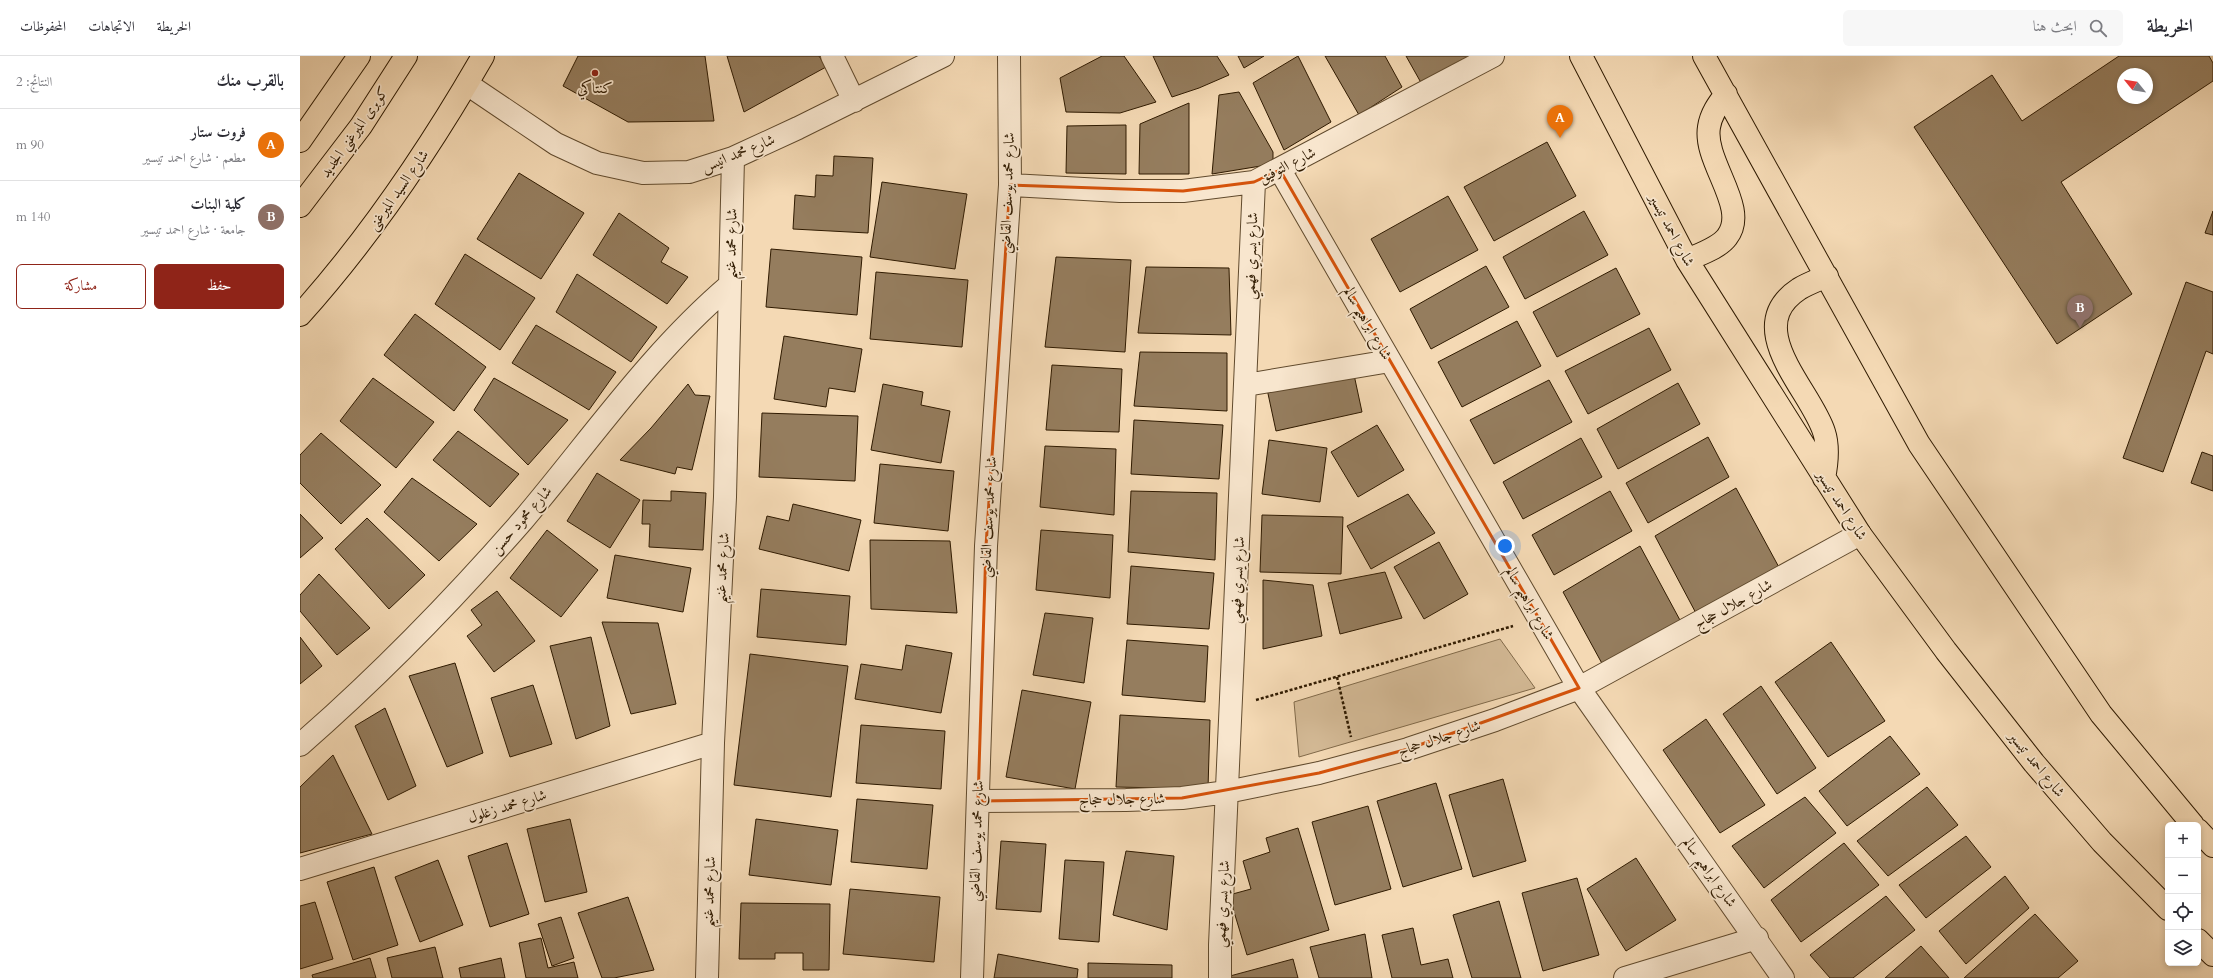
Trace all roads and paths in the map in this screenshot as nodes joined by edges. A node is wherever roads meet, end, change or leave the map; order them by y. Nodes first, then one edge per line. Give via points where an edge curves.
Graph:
1 (359, 56) edge
2 (406, 56) edge
3 (483, 56) edge
4 (832, 56) edge
5 (943, 56) edge
6 (1009, 56) edge
7 (1493, 56) edge
8 (1581, 56) edge
9 (1704, 56) edge
10 (467, 84) junction
11 (1726, 94) junction
12 (854, 101) junction
13 (300, 141) edge
14 (733, 158) junction
15 (1280, 170) junction
16 (1254, 182) junction
17 (1010, 186) junction
18 (300, 206) edge
19 (1687, 260) junction
20 (1826, 276) junction
21 (730, 285) junction
22 (300, 315) edge
23 (1390, 361) junction
24 (1246, 385) junction
25 (1824, 478) junction
26 (1860, 534) junction
27 (1539, 619) junction
28 (1337, 677) junction
29 (1579, 688) junction
30 (1231, 708) junction
31 (713, 743) junction
32 (300, 745) edge
33 (1356, 763) junction
34 (1228, 792) junction
35 (978, 801) junction
36 (2204, 834) edge
37 (300, 869) edge
38 (2165, 906) edge
39 (1757, 938) junction
40 (2204, 946) edge
41 (2213, 962) edge
42 (707, 978) edge
43 (972, 978) edge
44 (1220, 978) edge
45 (1625, 978) edge
46 (1783, 978) edge

1 - 13 main road
2 - 18 main road, كوبرى الميرغني الجديد via 361,126
3 - 10 main road, شارع السيد الميرغنى
4 - 12 street
5 - 12 street, شارع محمد انيس
6 - 17 street, شارع محمد يوسف القاضي
7 - 15 street, شارع التوفيق
8 - 19 main road, شارع احمد تيسير
9 - 11 main road
10 - 14 street, شارع محمد انيس via 556,144 597,163 643,173 689,172
10 - 22 main road, شارع السيد الميرغنى via 408,177 373,226
11 - 19 main road via 1715,109 1709,126 1708,145 1734,209 1734,225 1727,238
11 - 20 main road
12 - 14 street, شارع محمد انيس
14 - 21 street, شارع محمد غنيم
15 - 16 street, شارع التوفيق
15 - 23 street, شارع ابراهيم سالم
16 - 17 street, شارع التوفيق via 1183,191
16 - 24 street, شارع يسري فهمي
17 - 35 street, شارع محمد يوسف القاضي via 986,546
19 - 25 main road, شارع احمد تيسير
20 - 25 main road via 1799,289 1788,299 1780,313 1776,334 1783,358 1817,414 1825,434 1827,463
20 - 36 main road via 1919,444 1966,515 2101,714
21 - 31 street, شارع محمد غنيم via 725,497
21 - 32 street, شارع محمود حسن via 697,313 667,344 522,521 412,639
23 - 24 street
23 - 27 street, شارع ابراهيم سالم
24 - 30 street, شارع يسري فهمي
25 - 26 main road, شارع احمد تيسير
26 - 29 street, شارع جلال حجاج
26 - 38 main road, شارع احمد تيسير via 1946,651 2034,763 2102,842
27 - 28 path
27 - 29 street, شارع ابراهيم سالم
28 - 30 path
28 - 33 path
29 - 33 street, شارع جلال حجاج via 1481,725
29 - 39 street, شارع ابراهيم سالم
30 - 34 street, شارع يسري فهمي
31 - 37 street, شارع محمد زغلول
31 - 42 street, شارع محمد غنيم
33 - 34 street, شارع جلال حجاج
34 - 35 street, شارع جلال حجاج via 1182,798
34 - 44 street, شارع يسري فهمي
35 - 43 street, شارع محمد يوسف القاضي
39 - 45 street
39 - 46 street, شارع ابراهيم سالم
40 - 41 street

